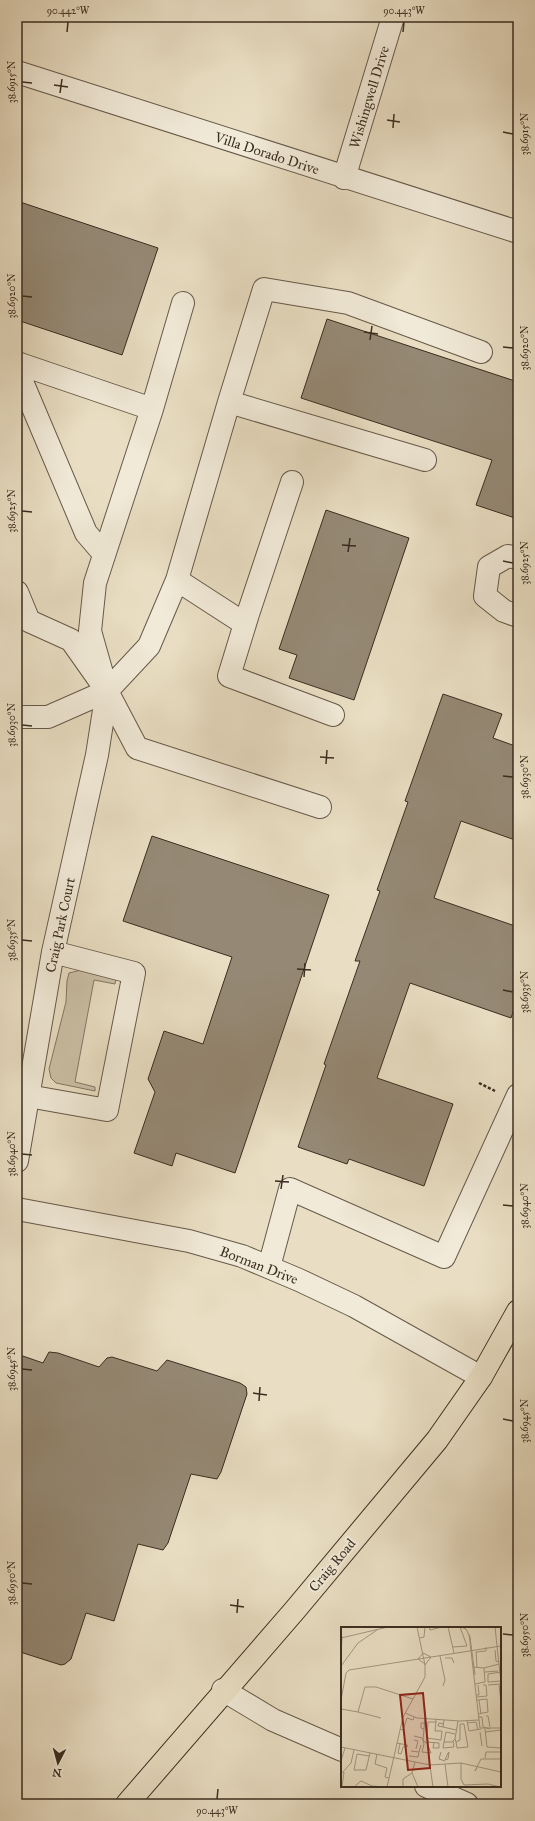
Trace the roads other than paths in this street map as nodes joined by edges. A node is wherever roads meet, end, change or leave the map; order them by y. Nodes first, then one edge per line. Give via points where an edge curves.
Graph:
1 (393, 17) edge
2 (17, 72) edge
3 (344, 178) junction
4 (518, 232) edge
5 (183, 303) dead end
6 (481, 352) dead end
7 (18, 364) edge
8 (230, 402) junction
9 (152, 409) junction
10 (425, 460) dead end
11 (292, 482) dead end
12 (104, 554) junction
13 (518, 558) edge
14 (177, 580) junction
15 (17, 592) edge
16 (518, 616) edge
17 (23, 623) edge
18 (245, 624) junction
19 (107, 691) junction
20 (333, 715) dead end
21 (17, 717) edge
22 (320, 807) dead end
23 (53, 952) junction
24 (508, 1094) edge
25 (28, 1096) junction
26 (17, 1161) edge
27 (17, 1209) edge
28 (269, 1268) junction
29 (518, 1312) edge
30 (481, 1377) junction
31 (224, 1690) junction
32 (341, 1750) edge
33 (428, 1787) edge
34 (127, 1804) edge
35 (467, 1804) edge

1 - 3 street, Wishingwell Drive
2 - 3 street, Villa Dorado Drive
3 - 4 street, Villa Dorado Drive
5 - 9 street
6 - 8 street via 348,303 264,289
7 - 9 street
7 - 12 street via 23,384 86,534
8 - 10 street
8 - 14 street
9 - 12 street
11 - 18 street
12 - 19 street via 95,582 90,631
13 - 16 street via 508,556 489,567 485,596 504,611
14 - 18 street
14 - 19 street via 149,646
15 - 17 street
17 - 19 street via 71,640
18 - 20 street via 229,676
19 - 21 street via 48,717
19 - 22 street via 137,748
19 - 23 street, Craig Park Court via 97,755
23 - 25 street, Craig Park Court
23 - 25 street via 134,973 107,1110
24 - 28 street via 444,1257 290,1189
25 - 26 street, Craig Park Court
27 - 28 street, Borman Drive via 189,1242 242,1256
28 - 30 street, Borman Drive via 354,1306
29 - 30 main road, Craig Road
30 - 31 main road, Craig Road via 437,1440 295,1610
31 - 32 street via 273,1720
31 - 34 main road, Craig Road
33 - 35 street

